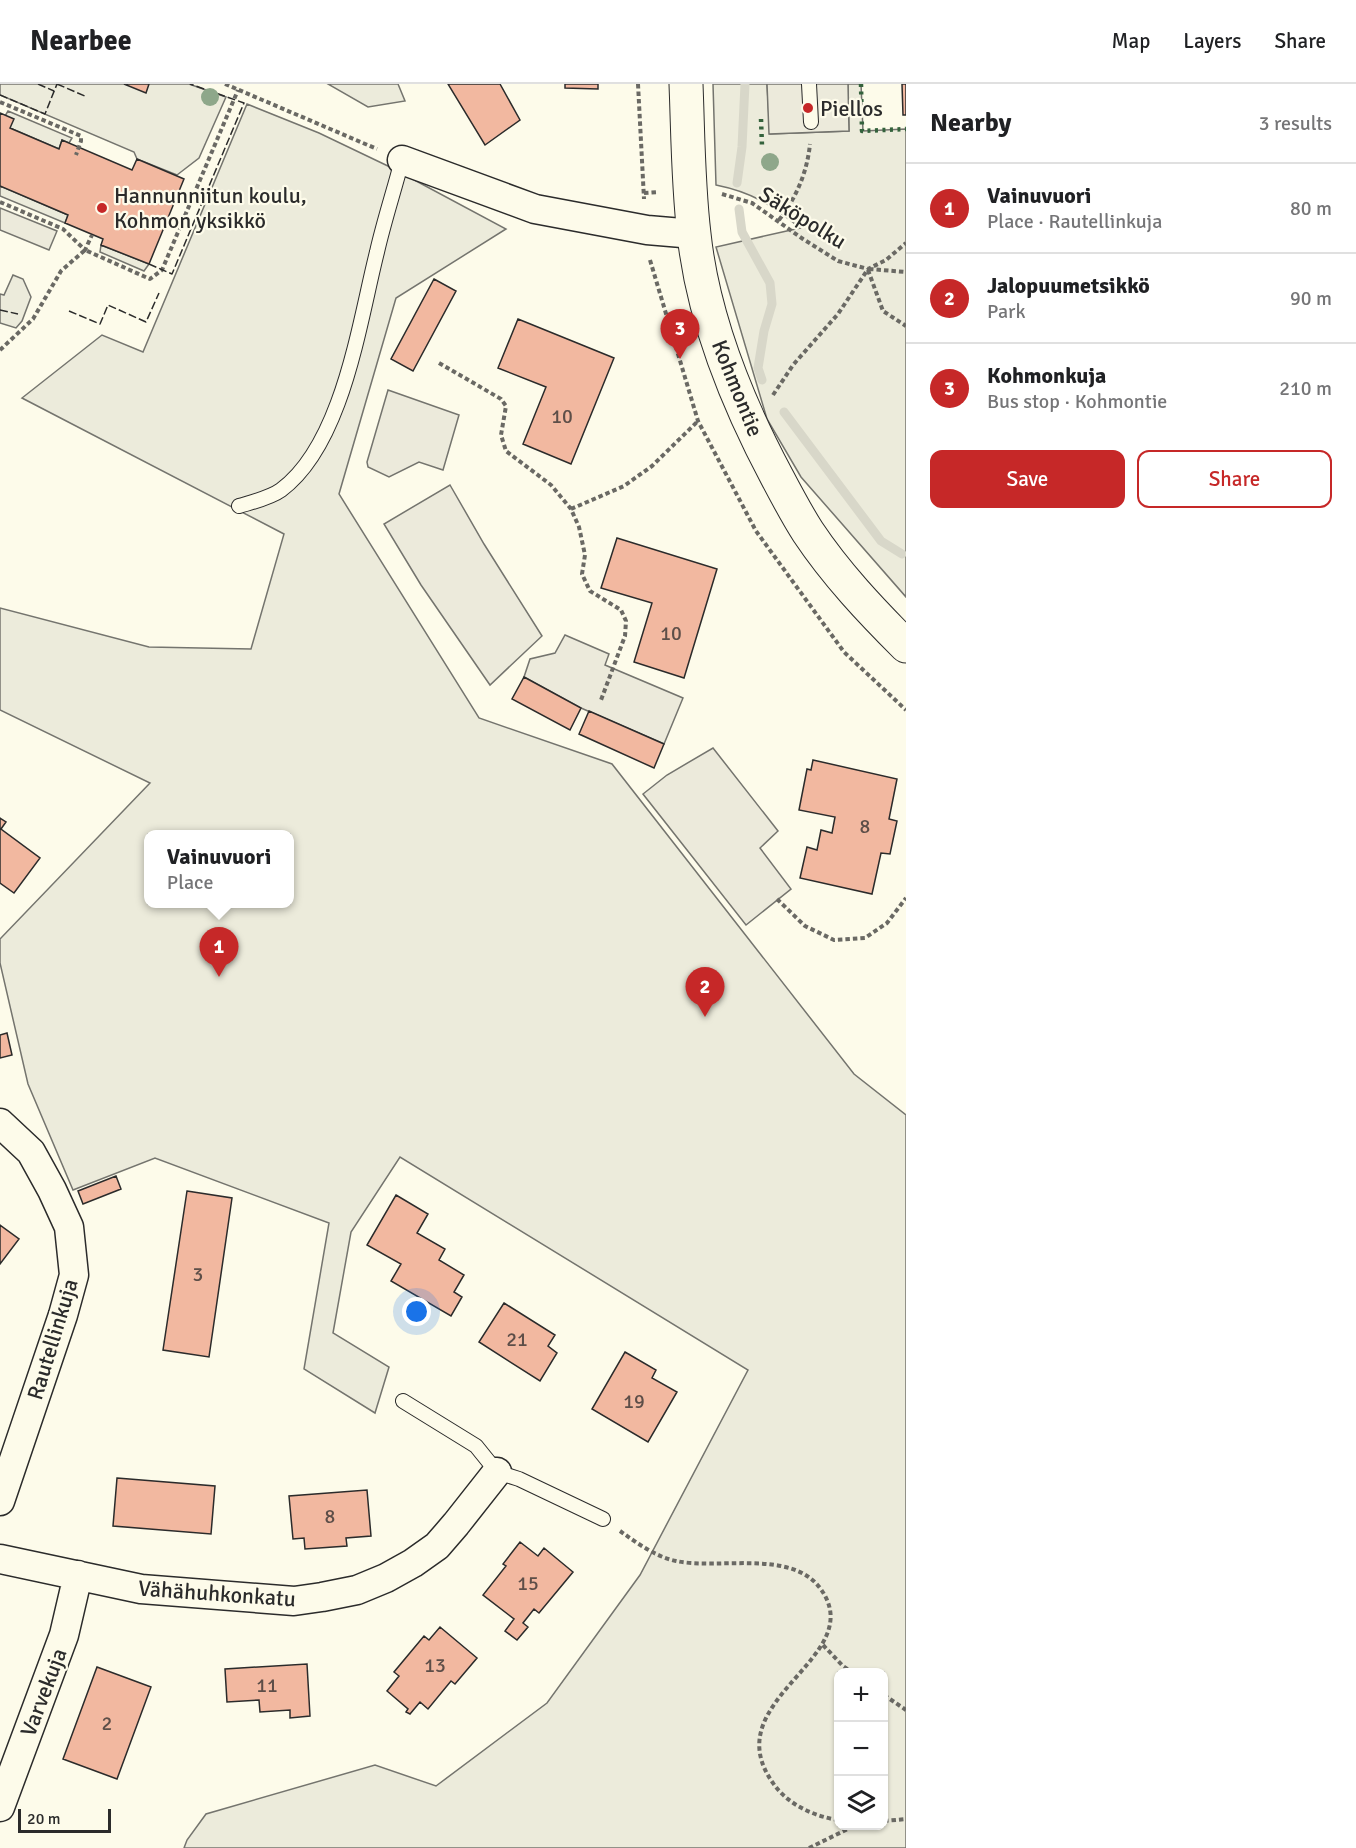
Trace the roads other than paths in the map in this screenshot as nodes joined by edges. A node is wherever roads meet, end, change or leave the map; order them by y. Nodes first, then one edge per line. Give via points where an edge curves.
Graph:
1 (686, 84) edge
2 (809, 84) edge
3 (811, 122) road end
4 (402, 160) joint
5 (694, 234) junction
6 (239, 506) dead end
7 (906, 646) edge
8 (0, 1123) edge
9 (403, 1401) dead end
10 (497, 1472) junction
11 (0, 1502) edge
12 (603, 1519) road end
13 (0, 1559) edge
14 (78, 1575) junction
15 (0, 1807) edge

1 - 5 street, Kohmontie
2 - 3 lane
4 - 5 street via 535,209 647,230
4 - 6 lane via 366,306 333,416 315,453 280,492
5 - 7 street, Kohmontie via 722,355 755,437 823,553
8 - 11 street, Rautellinkuja via 32,1152 52,1190 69,1227 74,1275
9 - 10 lane via 476,1446
10 - 12 lane
10 - 14 street, Vähähuhkonkatu via 437,1545 413,1563 357,1590 294,1601 141,1589
13 - 14 street, Vähähuhkonkatu
14 - 15 street, Varvekuja via 64,1635

